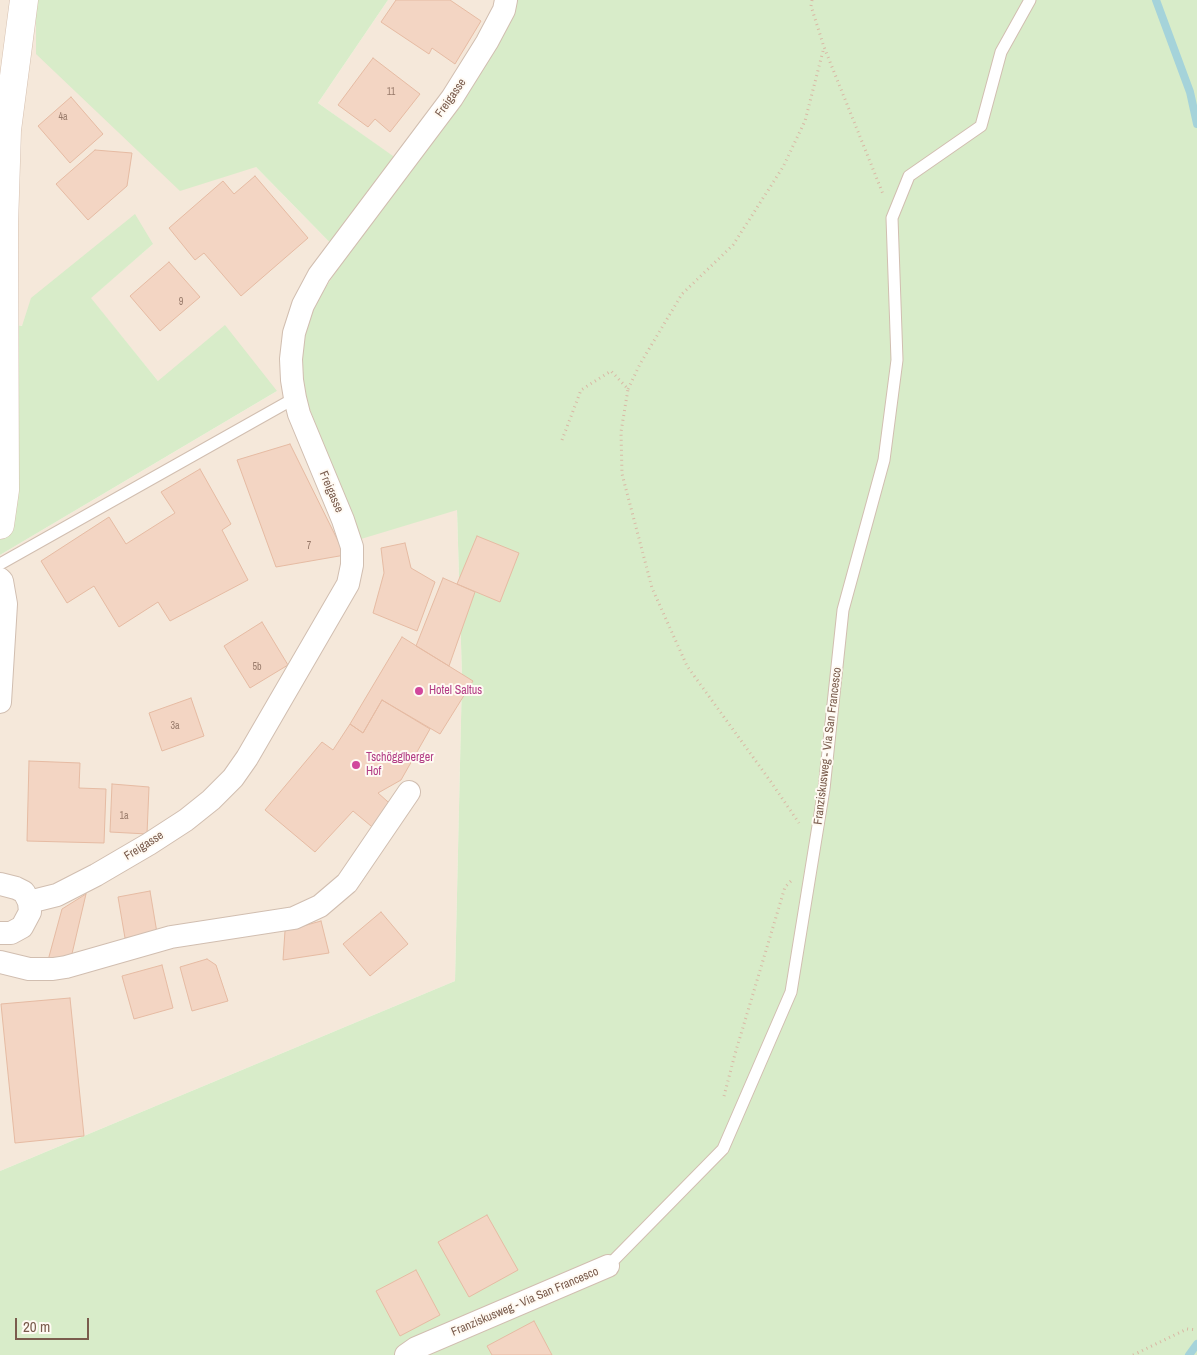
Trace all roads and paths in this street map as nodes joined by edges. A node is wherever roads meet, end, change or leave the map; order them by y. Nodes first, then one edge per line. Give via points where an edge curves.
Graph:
1 (24, 0) edge
2 (506, 0) edge
3 (812, 0) edge
4 (1030, 0) edge
5 (824, 47) junction
6 (892, 218) junction
7 (628, 389) junction
8 (295, 398) junction
9 (562, 440) dead end
10 (0, 525) edge
11 (0, 564) edge
12 (0, 579) edge
13 (0, 702) edge
14 (409, 792) dead end
15 (814, 852) junction
16 (0, 884) edge
17 (29, 902) junction
18 (0, 933) edge
19 (0, 962) edge
20 (722, 1104) dead end
21 (608, 1266) joint
22 (1197, 1329) edge
23 (406, 1355) edge
24 (1133, 1355) edge

1 - 10 main road via 7,130 5,490
2 - 8 street, Freigasse via 487,42 452,98 320,275 303,305 294,333 291,359
3 - 5 path
4 - 6 lane, Franziskusweg - Via San Francesco via 1001,52 981,126 909,176
5 - 6 path
5 - 7 path via 805,121 783,168 733,244 682,294
6 - 15 lane, Franziskusweg - Via San Francesco via 897,360 884,460 843,610
7 - 9 path via 611,371 581,390
7 - 15 path via 621,432 622,474 652,588 686,666 771,782
8 - 11 lane
8 - 17 street, Freigasse via 352,547 348,584 247,758 211,800 186,820 96,876 57,895
12 - 13 street via 6,604
14 - 19 street via 347,883 320,906 294,918 171,937 53,969 29,969
15 - 20 path via 785,887
15 - 21 lane, Franziskusweg - Via San Francesco via 791,992 723,1149
16 - 17 street via 24,892
17 - 18 street via 30,912 22,927 11,933
21 - 23 street, Franziskusweg - Via San Francesco
22 - 24 path via 1187,1329

